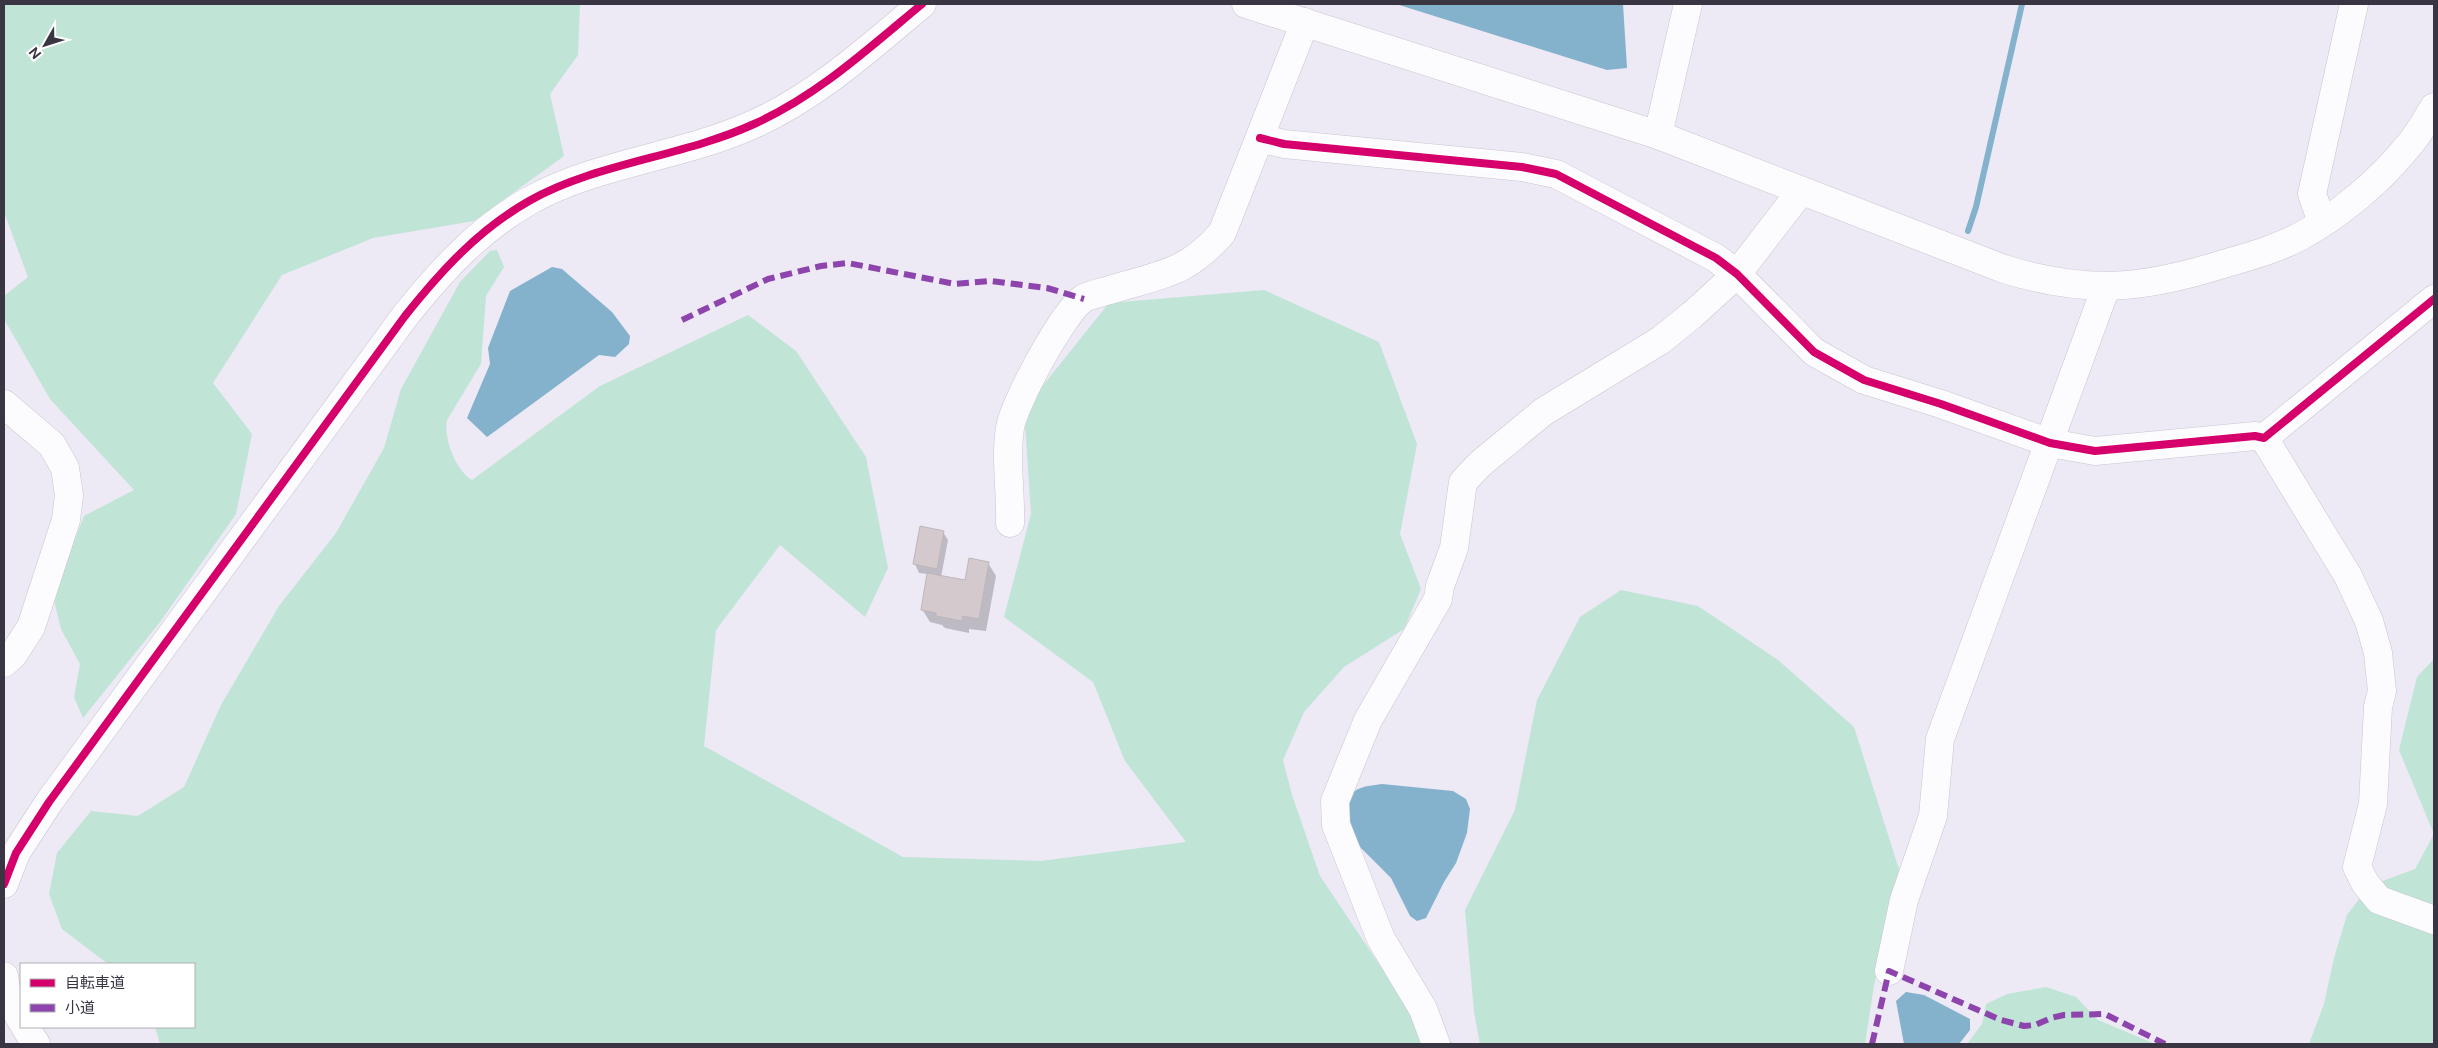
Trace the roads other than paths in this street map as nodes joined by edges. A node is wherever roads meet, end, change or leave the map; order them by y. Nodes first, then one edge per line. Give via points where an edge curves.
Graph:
1 (922, 4) edge
2 (1246, 4) edge
3 (1688, 4) edge
4 (2354, 4) edge
5 (1305, 22) junction
6 (2434, 107) edge
7 (1658, 135) junction
8 (1260, 138) junction
9 (1801, 191) junction
10 (2322, 222) junction
11 (1737, 274) junction
12 (2106, 287) junction
13 (2434, 299) edge
14 (4, 404) edge
15 (2264, 438) junction
16 (2050, 443) junction
17 (1010, 523) dead end
18 (4, 663) edge
19 (4, 884) edge
20 (2434, 920) edge
21 (1889, 971) dead end
22 (4, 976) edge
23 (20, 1018) edge
24 (26, 1028) edge
25 (36, 1044) edge
26 (1436, 1044) edge

1 - 19 street via 855,60 778,112 725,136 556,188 501,219 460,253 405,316 55,794 16,854
2 - 5 street
3 - 7 street
4 - 10 street via 2312,194
5 - 7 street
5 - 8 street
6 - 10 street via 2410,144 2384,172
7 - 9 street
8 - 11 street via 1284,144 1522,167 1556,174 1716,258
8 - 17 street via 1222,233 1205,252 1176,270 1084,298 1062,322 1015,409 1010,426 1007,451
9 - 11 street
9 - 12 street via 2004,269 2037,279
10 - 12 street via 2299,237 2269,250 2196,273 2153,283
11 - 16 street via 1814,352 1864,380
11 - 26 street via 1661,340 1543,412 1463,482 1454,548 1438,599 1380,695 1342,781 1335,801 1336,825 1381,939 1423,1009
12 - 16 street
13 - 15 street
14 - 18 street via 52,445 65,468 68,495 66,520 32,627
15 - 16 street via 2255,436 2095,451
15 - 20 street via 2348,576 2370,621 2378,653 2382,691 2378,707 2373,804 2357,867 2379,900
16 - 21 street via 1940,739 1933,816 1904,900
22 - 23 street via 7,995
24 - 25 street

